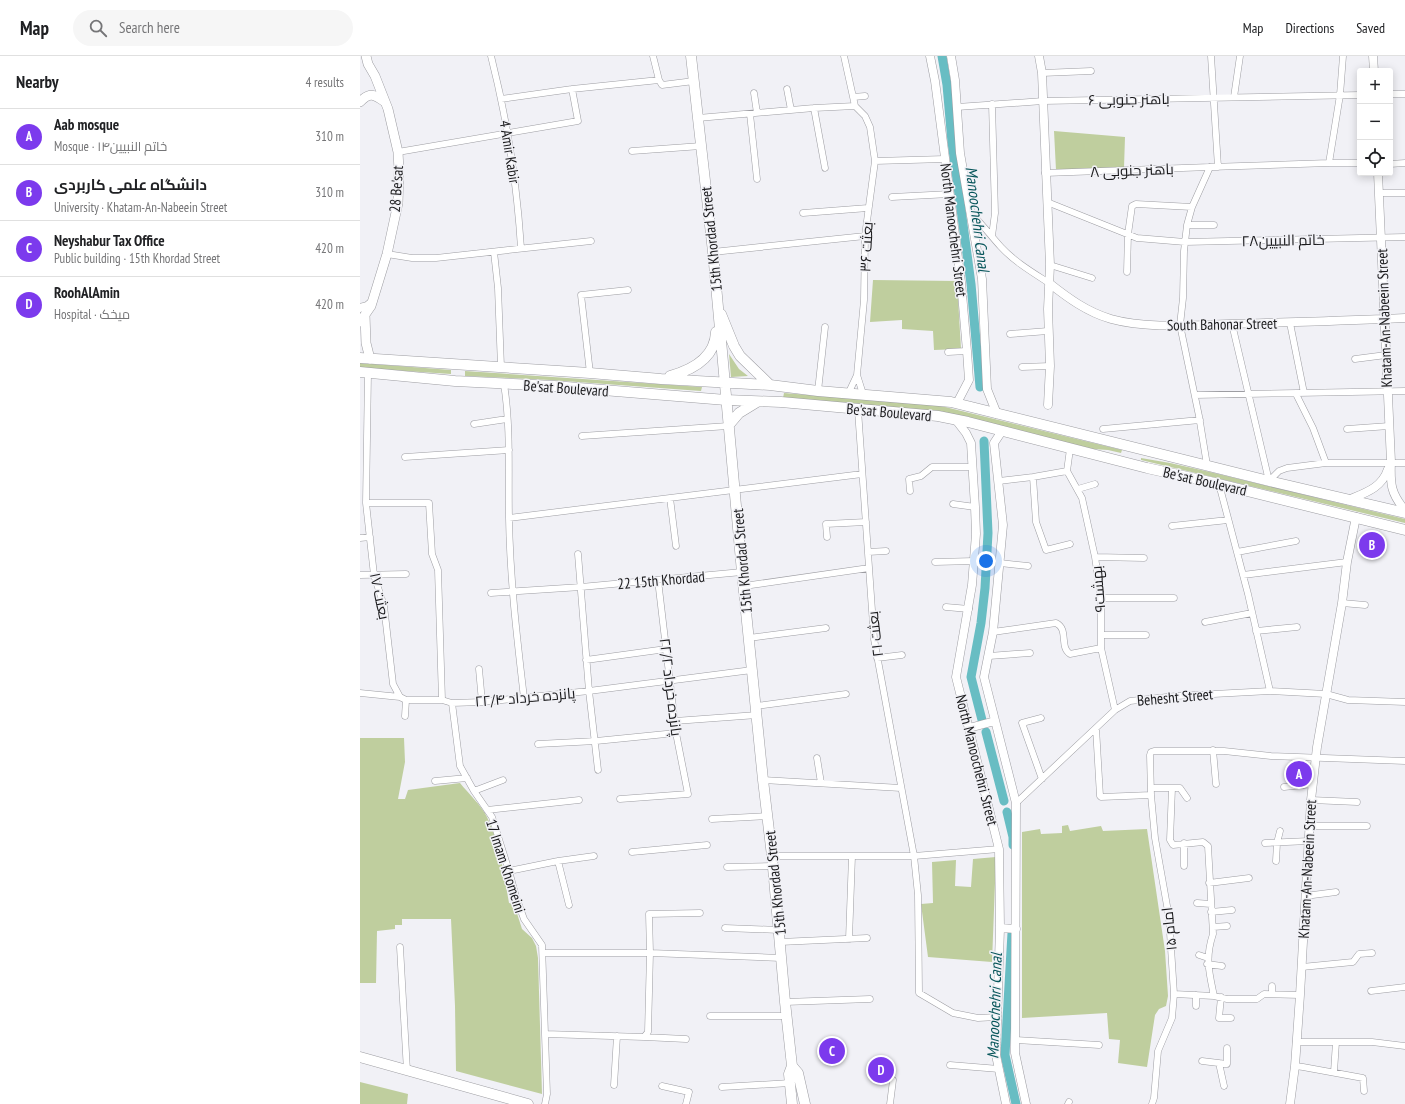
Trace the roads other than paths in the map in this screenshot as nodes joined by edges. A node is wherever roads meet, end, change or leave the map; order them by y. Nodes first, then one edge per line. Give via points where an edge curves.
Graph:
1 (366, 56) edge
2 (492, 56) edge
3 (653, 56) edge
4 (691, 56) edge
5 (844, 56) edge
6 (930, 56) edge
7 (951, 56) edge
8 (1039, 56) edge
9 (1211, 56) edge
10 (1240, 56) edge
11 (1343, 56) edge
12 (1373, 56) edge
13 (1374, 68) edge
14 (1091, 71) dead end
15 (1042, 73) junction
16 (659, 80) junction
17 (694, 81) junction
18 (572, 89) junction
19 (788, 89) dead end
20 (754, 93) dead end
21 (1393, 94) edge
22 (1405, 94) edge
23 (1340, 95) junction
24 (1357, 95) edge
25 (865, 96) dead end
26 (853, 97) junction
27 (1234, 97) junction
28 (1214, 98) junction
29 (501, 99) junction
30 (1043, 101) junction
31 (360, 102) edge
32 (385, 102) junction
33 (992, 104) junction
34 (855, 106) junction
35 (957, 107) junction
36 (814, 108) junction
37 (791, 110) junction
38 (753, 113) junction
39 (698, 118) junction
40 (508, 133) junction
41 (701, 146) junction
42 (632, 151) dead end
43 (398, 152) junction
44 (945, 159) junction
45 (875, 161) junction
46 (1329, 163) junction
47 (1405, 163) edge
48 (1357, 164) edge
49 (1393, 164) edge
50 (1210, 167) junction
51 (1218, 167) junction
52 (825, 168) dead end
53 (1045, 173) junction
54 (1378, 176) edge
55 (757, 179) dead end
56 (1379, 193) junction
57 (1405, 193) edge
58 (950, 194) junction
59 (892, 197) dead end
60 (1047, 202) junction
61 (1192, 207) junction
62 (868, 208) junction
63 (803, 213) dead end
64 (971, 213) junction
65 (1187, 225) junction
66 (1214, 225) dead end
67 (1128, 234) junction
68 (865, 236) junction
69 (992, 236) junction
70 (1381, 238) junction
71 (1405, 238) edge
72 (591, 240) dead end
73 (1185, 242) junction
74 (521, 248) junction
75 (494, 252) junction
76 (713, 252) junction
77 (387, 254) junction
78 (1050, 265) junction
79 (1127, 272) dead end
80 (1092, 278) dead end
81 (1049, 283) junction
82 (628, 290) dead end
83 (717, 308) junction
84 (362, 315) edge
85 (1405, 318) edge
86 (1385, 319) junction
87 (1290, 323) junction
88 (1232, 324) junction
89 (1180, 325) junction
90 (825, 328) dead end
91 (1048, 331) junction
92 (1010, 334) dead end
93 (967, 351) junction
94 (948, 352) dead end
95 (1386, 355) junction
96 (365, 358) edge
97 (1355, 359) dead end
98 (456, 365) junction
99 (1050, 366) junction
100 (501, 367) junction
101 (1022, 367) dead end
102 (590, 373) junction
103 (363, 374) edge
104 (857, 375) junction
105 (661, 379) junction
106 (455, 381) junction
107 (724, 383) junction
108 (504, 384) junction
109 (770, 385) junction
110 (782, 386) junction
111 (818, 391) junction
112 (1405, 391) edge
113 (849, 392) junction
114 (1387, 392) junction
115 (1304, 393) junction
116 (863, 394) junction
117 (1296, 394) junction
118 (1195, 395) junction
119 (1250, 395) junction
120 (726, 400) junction
121 (757, 402) junction
122 (781, 402) junction
123 (957, 403) junction
124 (1048, 405) dead end
125 (858, 410) junction
126 (997, 414) junction
127 (507, 419) junction
128 (956, 420) junction
129 (1200, 420) junction
130 (474, 424) dead end
131 (728, 426) junction
132 (1389, 426) junction
133 (1103, 429) dead end
134 (1347, 429) dead end
135 (1002, 432) junction
136 (582, 436) dead end
137 (1134, 447) junction
138 (1070, 448) junction
139 (509, 450) junction
140 (405, 457) dead end
141 (1391, 462) junction
142 (1130, 463) junction
143 (1326, 463) junction
144 (1405, 463) edge
145 (1207, 465) junction
146 (973, 467) junction
147 (1067, 471) junction
148 (862, 474) junction
149 (1032, 478) junction
150 (999, 481) junction
151 (1269, 481) junction
152 (1095, 484) dead end
153 (1219, 484) junction
154 (1078, 489) junction
155 (363, 490) edge
156 (735, 490) junction
157 (910, 491) dead end
158 (670, 498) junction
159 (1348, 500) junction
160 (366, 503) junction
161 (953, 504) dead end
162 (976, 507) junction
163 (1405, 511) edge
164 (1356, 517) junction
165 (509, 518) junction
166 (1228, 520) junction
167 (866, 522) junction
168 (1172, 526) dead end
169 (1405, 530) edge
170 (827, 537) dead end
171 (360, 538) edge
172 (370, 538) junction
173 (1296, 541) dead end
174 (1070, 544) dead end
175 (676, 546) dead end
176 (886, 550) dead end
177 (868, 552) junction
178 (1237, 552) junction
179 (578, 554) dead end
180 (1095, 557) junction
181 (1144, 558) dead end
182 (974, 561) junction
183 (935, 562) dead end
184 (1347, 562) junction
185 (1000, 563) junction
186 (1028, 566) dead end
187 (869, 568) junction
188 (742, 572) junction
189 (406, 574) dead end
190 (360, 575) edge
191 (374, 575) junction
192 (1243, 575) junction
193 (658, 580) junction
194 (744, 586) junction
195 (581, 587) junction
196 (512, 592) junction
197 (491, 593) dead end
198 (1101, 598) junction
199 (1174, 598) dead end
200 (1342, 603) junction
201 (1365, 605) dead end
202 (946, 607) dead end
203 (969, 609) junction
204 (1252, 613) junction
205 (1205, 622) dead end
206 (1298, 627) dead end
207 (826, 628) dead end
208 (1256, 631) junction
209 (993, 632) junction
210 (1101, 635) junction
211 (1146, 635) dead end
212 (749, 638) junction
213 (1101, 648) junction
214 (666, 649) junction
215 (1030, 653) dead end
216 (902, 656) dead end
217 (989, 656) junction
218 (877, 658) junction
219 (586, 660) junction
220 (479, 669) dead end
221 (752, 670) junction
222 (670, 681) junction
223 (589, 691) junction
224 (1270, 691) junction
225 (360, 693) edge
226 (846, 694) dead end
227 (1326, 694) junction
228 (403, 698) junction
229 (524, 698) junction
230 (442, 700) junction
231 (482, 702) junction
232 (1405, 702) edge
233 (452, 703) junction
234 (756, 710) junction
235 (1114, 710) junction
236 (405, 716) dead end
237 (1041, 718) dead end
238 (674, 721) junction
239 (995, 721) junction
240 (969, 728) junction
241 (1096, 728) junction
242 (676, 733) junction
243 (596, 741) junction
244 (538, 744) dead end
245 (1213, 750) junction
246 (1316, 757) junction
247 (817, 758) dead end
248 (1405, 761) edge
249 (598, 770) dead end
250 (467, 778) junction
251 (1042, 779) junction
252 (504, 780) dead end
253 (763, 780) junction
254 (434, 781) dead end
255 (821, 783) junction
256 (1216, 784) dead end
257 (1313, 784) junction
258 (1284, 787) dead end
259 (901, 788) junction
260 (1172, 788) junction
261 (474, 791) junction
262 (1151, 791) junction
263 (1187, 798) dead end
264 (620, 799) dead end
265 (579, 800) dead end
266 (1311, 800) junction
267 (1357, 802) dead end
268 (1016, 803) junction
269 (487, 810) junction
270 (768, 816) junction
271 (712, 819) dead end
272 (1310, 826) junction
273 (1367, 826) dead end
274 (1280, 830) dead end
275 (1309, 841) junction
276 (1184, 843) junction
277 (1265, 843) dead end
278 (1277, 843) junction
279 (707, 845) dead end
280 (999, 849) junction
281 (632, 852) dead end
282 (594, 856) dead end
283 (852, 856) junction
284 (914, 856) junction
285 (558, 861) junction
286 (773, 861) junction
287 (1276, 861) dead end
288 (1184, 866) dead end
289 (727, 868) dead end
290 (509, 871) junction
291 (1249, 878) dead end
292 (1209, 883) junction
293 (1336, 892) dead end
294 (1305, 896) junction
295 (1197, 904) dead end
296 (1211, 904) junction
297 (569, 905) dead end
298 (1232, 910) dead end
299 (1211, 912) junction
300 (700, 913) dead end
301 (1228, 926) dead end
302 (1213, 927) junction
303 (725, 928) dead end
304 (1000, 928) junction
305 (1016, 929) junction
306 (779, 930) junction
307 (867, 938) dead end
308 (849, 939) junction
309 (780, 942) junction
310 (400, 947) dead end
311 (543, 953) junction
312 (650, 953) junction
313 (1372, 953) dead end
314 (1199, 955) dead end
315 (781, 958) junction
316 (1208, 961) junction
317 (1222, 966) dead end
318 (1302, 967) junction
319 (1272, 986) dead end
320 (1405, 987) edge
321 (1371, 990) dead end
322 (1227, 991) dead end
323 (1174, 994) junction
324 (1272, 994) junction
325 (1196, 995) junction
326 (1300, 995) junction
327 (1214, 996) junction
328 (1224, 998) junction
329 (870, 999) dead end
330 (785, 1002) junction
331 (1196, 1006) dead end
332 (710, 1016) dead end
333 (787, 1016) junction
334 (997, 1017) junction
335 (1231, 1018) dead end
336 (545, 1034) junction
337 (617, 1036) junction
338 (644, 1037) junction
339 (686, 1039) dead end
340 (1015, 1040) junction
341 (1296, 1042) junction
342 (1336, 1042) junction
343 (1099, 1046) dead end
344 (1405, 1046) edge
345 (1227, 1048) dead end
346 (360, 1057) edge
347 (1202, 1061) dead end
348 (1219, 1063) junction
349 (950, 1065) dead end
350 (792, 1066) junction
351 (1295, 1066) junction
352 (999, 1069) junction
353 (407, 1071) junction
354 (1334, 1072) junction
355 (893, 1080) dead end
356 (790, 1083) junction
357 (614, 1085) dead end
358 (662, 1086) dead end
359 (1224, 1086) dead end
360 (722, 1087) dead end
361 (1364, 1091) dead end
362 (528, 1104) edge
363 (545, 1104) edge
364 (686, 1104) edge
365 (792, 1104) edge
366 (806, 1104) edge
367 (890, 1104) edge
368 (1006, 1104) edge
369 (1026, 1104) edge
370 (1152, 1104) edge
371 (1290, 1104) edge

1 - 32 main road, 28 Be'sat
2 - 29 street, 4 Amir Kabir
3 - 16 street
4 - 17 main road, 15th Khordad Street
5 - 26 street
6 - 44 street, North Manoochehri Street
7 - 35 street, North Manoochehri Street
8 - 15 street
9 - 28 street
10 - 27 street
11 - 23 street
12 - 13 street
14 - 15 street
15 - 30 street
16 - 17 street via 662,85
16 - 18 street
17 - 39 main road, 15th Khordad Street
18 - 29 street
18 - 40 street via 578,121
19 - 37 street
20 - 38 street
21 - 22 street
23 - 24 street, باهنر جنوبی ۶
23 - 27 street, باهنر جنوبی ۶
23 - 46 street
25 - 26 street
26 - 34 street
27 - 28 street, باهنر جنوبی ۶
28 - 30 street, باهنر جنوبی ۶
28 - 51 street
29 - 40 street, 4 Amir Kabir
30 - 33 street, باهنر جنوبی ۶
30 - 53 street
31 - 32 main road via 370,95
32 - 43 main road, 28 Be'sat
33 - 35 street, باهنر جنوبی ۶
33 - 69 street via 995,213
34 - 36 street
34 - 45 street, بعثت ۳۶ via 865,116 870,127
35 - 64 street, North Manoochehri Street via 960,153
36 - 37 street
36 - 52 street
37 - 38 street
38 - 39 street
38 - 55 street
39 - 41 main road, 15th Khordad Street
40 - 43 street
40 - 74 street, 4 Amir Kabir
41 - 42 street
41 - 76 main road, 15th Khordad Street
43 - 77 main road, 28 Be'sat via 398,203
44 - 45 street
44 - 58 street, North Manoochehri Street
45 - 62 street, بعثت ۳۶
46 - 48 street, باهنر جنوبی ۸
46 - 51 street, باهنر جنوبی ۸
47 - 49 street
50 - 51 street, باهنر جنوبی ۸
50 - 53 street, باهنر جنوبی ۸
50 - 61 street
53 - 60 street
54 - 56 street, Khatam-An-Nabeein Street
56 - 57 street
56 - 70 street, Khatam-An-Nabeein Street
58 - 59 street
58 - 93 street, North Manoochehri Street
60 - 67 street, خاتم النبیین۲۸
60 - 78 street
61 - 65 street
61 - 67 street via 1136,204 1132,206
62 - 63 street
62 - 68 street, بعثت ۳۶
64 - 69 street
64 - 126 street, North Manoochehri Street via 982,279 987,389
65 - 66 street
65 - 73 street
67 - 73 street, خاتم النبیین۲۸ via 1137,238
67 - 79 street
68 - 76 street
68 - 104 street, بعثت ۳۶ via 864,300
69 - 81 street via 1020,264
70 - 71 street, خاتم النبیین۲۸
70 - 73 street, خاتم النبیین۲۸
70 - 86 street, Khatam-An-Nabeein Street
72 - 74 street
73 - 89 street
74 - 75 street
75 - 77 street via 436,258
75 - 100 street
76 - 83 main road, 15th Khordad Street
77 - 84 main road, 28 Be'sat via 372,302
78 - 80 street
78 - 81 street
81 - 89 street, South Bahonar Street via 1084,308 1112,319 1140,324
81 - 91 street
82 - 102 street via 581,295
83 - 105 main road via 716,339 712,350 696,366
83 - 107 main road, 15th Khordad Street
83 - 109 main road via 740,356
84 - 96 main road via 366,343
85 - 86 street, South Bahonar Street
86 - 87 street, South Bahonar Street
86 - 95 street, Khatam-An-Nabeein Street
87 - 88 street, South Bahonar Street
87 - 115 street
88 - 89 street, South Bahonar Street
88 - 119 street
89 - 118 street
90 - 111 street
91 - 92 street
91 - 99 street
93 - 94 street
93 - 123 street, North Manoochehri Street via 969,380
95 - 97 street
95 - 114 street, Khatam-An-Nabeein Street
96 - 98 main road, Be'sat Boulevard
98 - 100 main road, Be'sat Boulevard
98 - 106 main road
99 - 101 street
99 - 124 street
100 - 102 main road, Be'sat Boulevard
102 - 105 main road, Be'sat Boulevard
103 - 106 main road, Be'sat Boulevard
103 - 155 street, بعثت ۱۷
104 - 113 street, بعثت ۳۶
104 - 116 street
105 - 107 main road, Be'sat Boulevard
106 - 108 main road, Be'sat Boulevard
107 - 109 main road, Be'sat Boulevard
107 - 120 main road, 15th Khordad Street
108 - 120 main road, Be'sat Boulevard
108 - 127 street
109 - 110 main road, Be'sat Boulevard
110 - 111 main road, Be'sat Boulevard
110 - 122 main road
111 - 113 main road, Be'sat Boulevard
112 - 114 street
113 - 116 main road, Be'sat Boulevard
114 - 115 street
114 - 132 street, Khatam-An-Nabeein Street
115 - 117 street
116 - 123 main road, Be'sat Boulevard
117 - 119 street
117 - 143 street via 1313,428
118 - 119 street
118 - 129 street
119 - 151 street
120 - 121 main road, Be'sat Boulevard
120 - 131 main road, 15th Khordad Street
121 - 122 main road, Be'sat Boulevard
121 - 131 main road via 739,413
122 - 125 main road, Be'sat Boulevard
123 - 126 main road, Be'sat Boulevard
125 - 128 main road, Be'sat Boulevard via 938,416
125 - 148 street, بعثت ۲۱
126 - 137 main road, Be'sat Boulevard
127 - 130 street
127 - 139 street
128 - 135 main road, Be'sat Boulevard
128 - 146 street, North Manoochehri Street via 971,443
129 - 133 street
129 - 145 street
131 - 136 street
131 - 156 main road, 15th Khordad Street
132 - 134 street
132 - 141 street, Khatam-An-Nabeein Street
135 - 138 main road, Be'sat Boulevard
135 - 150 street, North Manoochehri Street via 994,443
137 - 142 main road
137 - 145 main road, Be'sat Boulevard
138 - 142 main road, Be'sat Boulevard
138 - 147 street
139 - 140 street
139 - 165 street
141 - 143 street
141 - 144 street
141 - 159 street via 1380,484
141 - 163 street, Khatam-An-Nabeein Street via 1390,477 1394,494
142 - 153 main road, Be'sat Boulevard
143 - 151 street via 1287,468 1279,471
145 - 151 main road, Be'sat Boulevard
146 - 157 street via 932,467 922,476 909,479
146 - 162 street, North Manoochehri Street
147 - 149 street
147 - 154 street, بهشت۹
148 - 156 street
148 - 167 street, بعثت ۲۱
149 - 150 street
149 - 174 street via 1036,522 1046,550
150 - 185 street, North Manoochehri Street via 1003,525
151 - 159 main road, Be'sat Boulevard
152 - 154 street
153 - 164 main road, Be'sat Boulevard
153 - 166 street
154 - 180 street, بهشت۹
155 - 160 street, بعثت ۱۷
156 - 158 street
156 - 188 main road, 15th Khordad Street
158 - 165 street
158 - 175 street
159 - 163 main road, Be'sat Boulevard
160 - 172 street, بعثت ۱۷
160 - 230 street via 429,503 432,554 438,570
161 - 162 street
162 - 182 street, North Manoochehri Street
164 - 169 main road, Be'sat Boulevard
164 - 184 street, Khatam-An-Nabeein Street
165 - 196 street
166 - 168 street
166 - 178 street
167 - 170 street via 826,524
167 - 177 street, بعثت ۲۱
171 - 172 street
172 - 191 street, بعثت ۱۷
173 - 178 street
176 - 177 street
177 - 187 street, بعثت ۲۱
178 - 192 street
179 - 195 street, پانزده خرداد ۲۲/۴
180 - 181 street
180 - 198 street, بهشت۹
182 - 183 street
182 - 203 street, North Manoochehri Street
184 - 192 street
184 - 200 street, Khatam-An-Nabeein Street
185 - 186 street
185 - 209 street, North Manoochehri Street
187 - 194 street
187 - 218 street, بعثت ۲۱
188 - 193 street, 22 15th Khordad
188 - 194 main road, 15th Khordad Street
189 - 191 street
190 - 191 street
191 - 228 street, بعثت ۱۷ via 384,606 393,684
192 - 204 street
193 - 195 street, 22 15th Khordad
193 - 214 street, پانزده خرداد ۲۲/۲
194 - 212 main road, 15th Khordad Street
195 - 196 street, 22 15th Khordad
195 - 219 street, پانزده خرداد ۲۲/۴
196 - 197 street, 22 15th Khordad
196 - 229 street
198 - 199 street
198 - 210 street, بهشت۹
200 - 201 street
200 - 227 street, Khatam-An-Nabeein Street
202 - 203 street
203 - 240 street, North Manoochehri Street via 956,677
204 - 205 street
204 - 208 street
206 - 208 street
207 - 212 street
208 - 224 street
209 - 213 street via 1056,623 1063,629 1066,649 1070,654
209 - 217 street, North Manoochehri Street
210 - 211 street
210 - 213 street, بهشت۹
212 - 221 main road, 15th Khordad Street
213 - 235 street, بهشت۹
214 - 219 street
214 - 222 street, پانزده خرداد ۲۲/۲
215 - 217 street
216 - 218 street
217 - 239 street, North Manoochehri Street via 984,677
218 - 259 street, بعثت ۲۱
219 - 223 street, پانزده خرداد ۲۲/۴
220 - 231 street
221 - 222 street
221 - 234 main road, 15th Khordad Street
222 - 223 street
222 - 238 street, پانزده خرداد ۲۲/۲
223 - 229 street, پانزده خرداد ۲۲/۴
223 - 243 street
224 - 227 street, Behesht Street
224 - 235 street, Behesht Street via 1130,701
225 - 228 street, پانزده خرداد ۲۲/۴
226 - 234 street
227 - 232 street, Behesht Street via 1348,700
227 - 246 street, Khatam-An-Nabeein Street
228 - 230 street, پانزده خرداد ۲۲/۴
228 - 236 street
229 - 231 street, پانزده خرداد ۲۲/۴
230 - 233 street, پانزده خرداد ۲۲/۴
231 - 233 street, پانزده خرداد ۲۲/۴
233 - 250 street, 17 Imam Khomeini via 460,766
234 - 238 street
234 - 253 main road, 15th Khordad Street
235 - 241 street, Behesht Street
237 - 251 street via 1022,723
238 - 242 street, پانزده خرداد ۲۲/۲
239 - 240 street
239 - 268 street, North Manoochehri Street
240 - 280 street, North Manoochehri Street
241 - 251 street, Behesht Street
241 - 262 street via 1100,796
242 - 243 street
242 - 264 street, پانزده خرداد ۲۲/۲ via 688,794
243 - 244 street
243 - 249 street
245 - 246 street via 1271,756
245 - 256 street
245 - 262 street, امام ۱۵ via 1151,752
246 - 248 street
246 - 257 street, Khatam-An-Nabeein Street
247 - 255 street
250 - 254 street
250 - 261 street, 17 Imam Khomeini
251 - 268 street, Behesht Street
252 - 261 street
253 - 255 street
253 - 270 main road, 15th Khordad Street
255 - 259 street
257 - 258 street
257 - 266 street, Khatam-An-Nabeein Street
259 - 284 street, بعثت ۲۱
260 - 262 street
260 - 263 street via 1180,788
260 - 276 street via 1170,840 1172,845
261 - 269 street, 17 Imam Khomeini
262 - 323 street, امام ۱۵ via 1155,838 1169,917
265 - 269 street
266 - 267 street
266 - 272 street, Khatam-An-Nabeein Street
268 - 305 street, North Manoochehri Street
269 - 290 street, 17 Imam Khomeini via 492,816
270 - 271 street
270 - 286 main road, 15th Khordad Street
272 - 273 street
272 - 275 street, Khatam-An-Nabeein Street
274 - 278 street
275 - 278 street
275 - 294 street, Khatam-An-Nabeein Street
276 - 288 street
276 - 292 street via 1203,842 1208,846
277 - 278 street
278 - 287 street
279 - 281 street
280 - 284 street
280 - 304 street, North Manoochehri Street
282 - 285 street
283 - 284 street
283 - 286 street
283 - 308 street
284 - 334 street, بعثت ۲۱ via 918,895 919,993 953,1013 978,1018
285 - 290 street
285 - 297 street
286 - 289 street
286 - 306 main road, 15th Khordad Street
290 - 311 street, 17 Imam Khomeini via 524,919 542,945
291 - 292 street
292 - 296 street
293 - 294 street
294 - 318 street, Khatam-An-Nabeein Street
295 - 296 street
296 - 299 street
298 - 299 street
299 - 302 street
300 - 312 street via 648,914
301 - 302 street
302 - 316 street
303 - 306 street
304 - 305 street
304 - 334 street, North Manoochehri Street
305 - 340 street, North Manoochehri Street
306 - 309 main road, 15th Khordad Street
307 - 308 street
308 - 309 street
309 - 315 main road, 15th Khordad Street
310 - 353 street
311 - 312 street
311 - 336 street, 17 Imam Khomeini
312 - 315 street
312 - 338 street via 648,1032
313 - 318 street via 1359,954 1353,962
314 - 316 street
315 - 330 main road, 15th Khordad Street
316 - 317 street
316 - 327 street
318 - 326 street, Khatam-An-Nabeein Street
319 - 324 street
320 - 321 street
322 - 328 street
323 - 325 street
323 - 370 street, امام ۱۵ via 1172,1018 1158,1051
324 - 326 street
324 - 328 street via 1264,994 1257,999
325 - 327 street
325 - 331 street
326 - 341 street, Khatam-An-Nabeein Street
327 - 328 street
328 - 335 street via 1219,1018
329 - 330 street
330 - 333 main road, 15th Khordad Street
332 - 333 street
333 - 350 main road, 15th Khordad Street
334 - 352 street, North Manoochehri Street via 996,1055
336 - 337 street
336 - 363 street, 17 Imam Khomeini
337 - 338 street
337 - 357 street
338 - 339 street
340 - 343 street
340 - 369 street, North Manoochehri Street via 1015,1052
341 - 342 street
341 - 351 street, Khatam-An-Nabeein Street
342 - 344 street via 1372,1042
342 - 354 street
345 - 348 street via 1227,1064
346 - 353 main road
347 - 348 street
348 - 359 street
349 - 352 street
350 - 356 main road, 15th Khordad Street via 789,1074
350 - 366 main road, 15th Khordad Street via 798,1072
351 - 354 street
351 - 371 street, Khatam-An-Nabeein Street
352 - 368 street, North Manoochehri Street
353 - 362 main road
354 - 361 street via 1363,1078
355 - 367 street
356 - 360 street
356 - 365 main road, 15th Khordad Street
358 - 364 street via 690,1092

